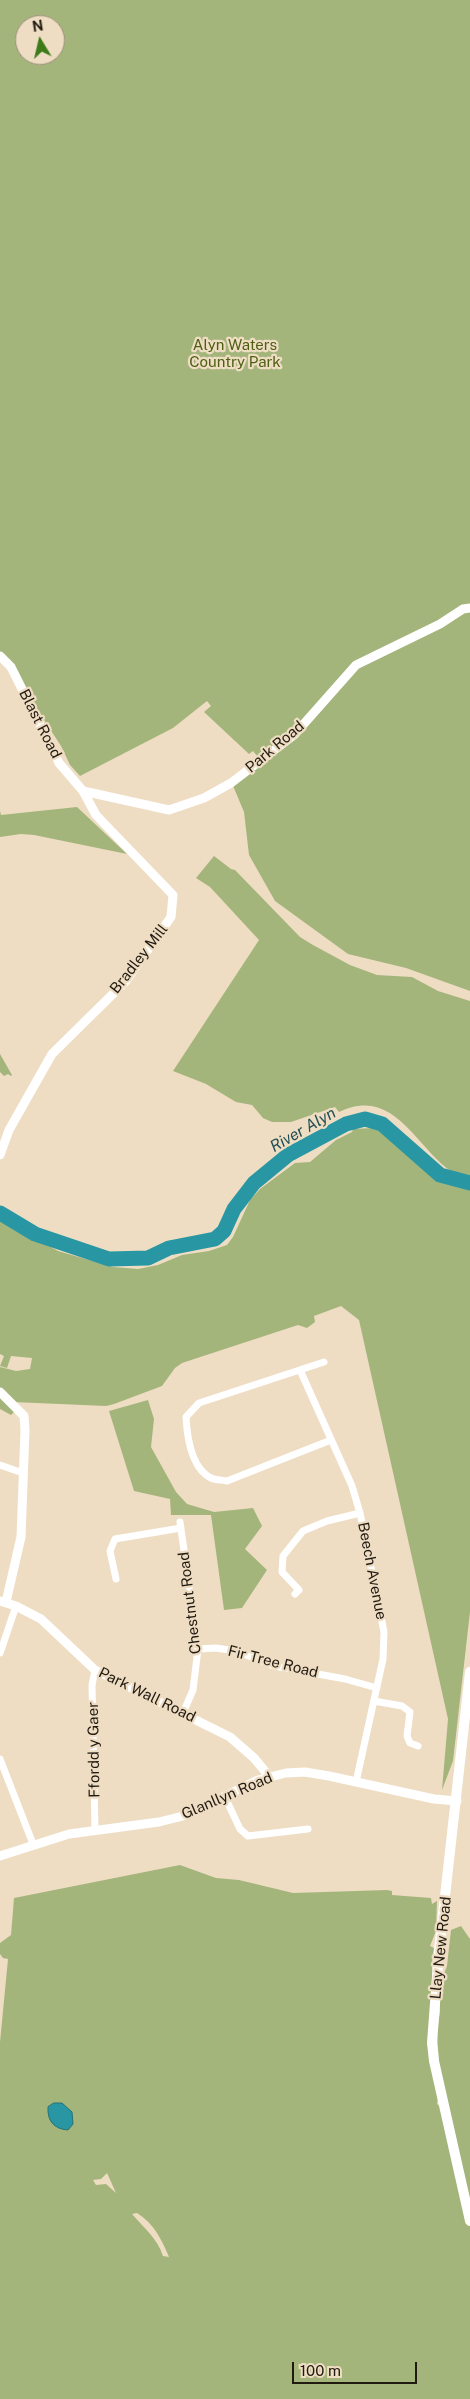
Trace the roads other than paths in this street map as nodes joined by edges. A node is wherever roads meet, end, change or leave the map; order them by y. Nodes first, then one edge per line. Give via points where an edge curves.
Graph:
1 (470, 608) edge
2 (0, 656) edge
3 (83, 791) junction
4 (0, 1155) edge
5 (324, 1362) dead end
6 (300, 1370) junction
7 (0, 1392) edge
8 (331, 1440) junction
9 (0, 1465) edge
10 (23, 1473) junction
11 (360, 1513) junction
12 (117, 1576) dead end
13 (300, 1589) dead end
14 (3, 1601) edge
15 (16, 1606) junction
16 (198, 1649) junction
17 (0, 1653) edge
18 (95, 1670) junction
19 (470, 1672) edge
20 (377, 1688) junction
21 (374, 1701) junction
22 (184, 1713) junction
23 (418, 1746) dead end
24 (0, 1759) edge
25 (269, 1776) junction
26 (356, 1782) junction
27 (224, 1797) junction
28 (457, 1802) junction
29 (308, 1829) dead end
30 (95, 1830) junction
31 (33, 1844) junction
32 (0, 1856) edge
33 (470, 2221) edge

1 - 3 street, Park Road via 356,665 294,736 232,783 204,798 169,810
2 - 3 street, Blast Road via 11,666 59,763
3 - 4 street, Bradley Mill via 96,815 173,895 171,917 126,981 52,1054 9,1130
5 - 6 street
6 - 8 street, Beech Avenue
6 - 8 street via 199,1403 186,1416 187,1437 199,1466 211,1478 227,1481
7 - 10 street via 24,1416
8 - 11 street, Beech Avenue via 352,1486
9 - 10 street
10 - 14 street via 21,1537
11 - 13 street via 327,1521 303,1532 283,1556 282,1572
11 - 20 street, Beech Avenue via 384,1632
12 - 16 street, Chestnut Road via 110,1551 115,1539 180,1525
14 - 15 street, Park Wall Road
15 - 17 street
15 - 18 street, Park Wall Road via 41,1619
16 - 20 street, Fir Tree Road via 236,1651 274,1666
16 - 22 street, Chestnut Road via 193,1690
18 - 22 street, Park Wall Road
18 - 30 street, Ffordd y Gaer via 92,1685
19 - 28 main road, Llay New Road
20 - 21 street, Beech Avenue
21 - 23 street via 402,1706 410,1712 407,1736 410,1743
21 - 26 street, Beech Avenue
22 - 25 street, Park Wall Road via 230,1737
24 - 31 street
25 - 26 street, Glanllyn Road via 305,1772
25 - 27 street, Glanllyn Road
26 - 28 street, Glanllyn Road
27 - 29 street via 240,1829 248,1836
27 - 30 street, Glanllyn Road via 183,1816
28 - 33 main road, Llay New Road via 439,1950 432,2043
30 - 31 street, Glanllyn Road
31 - 32 street, Glanllyn Road

